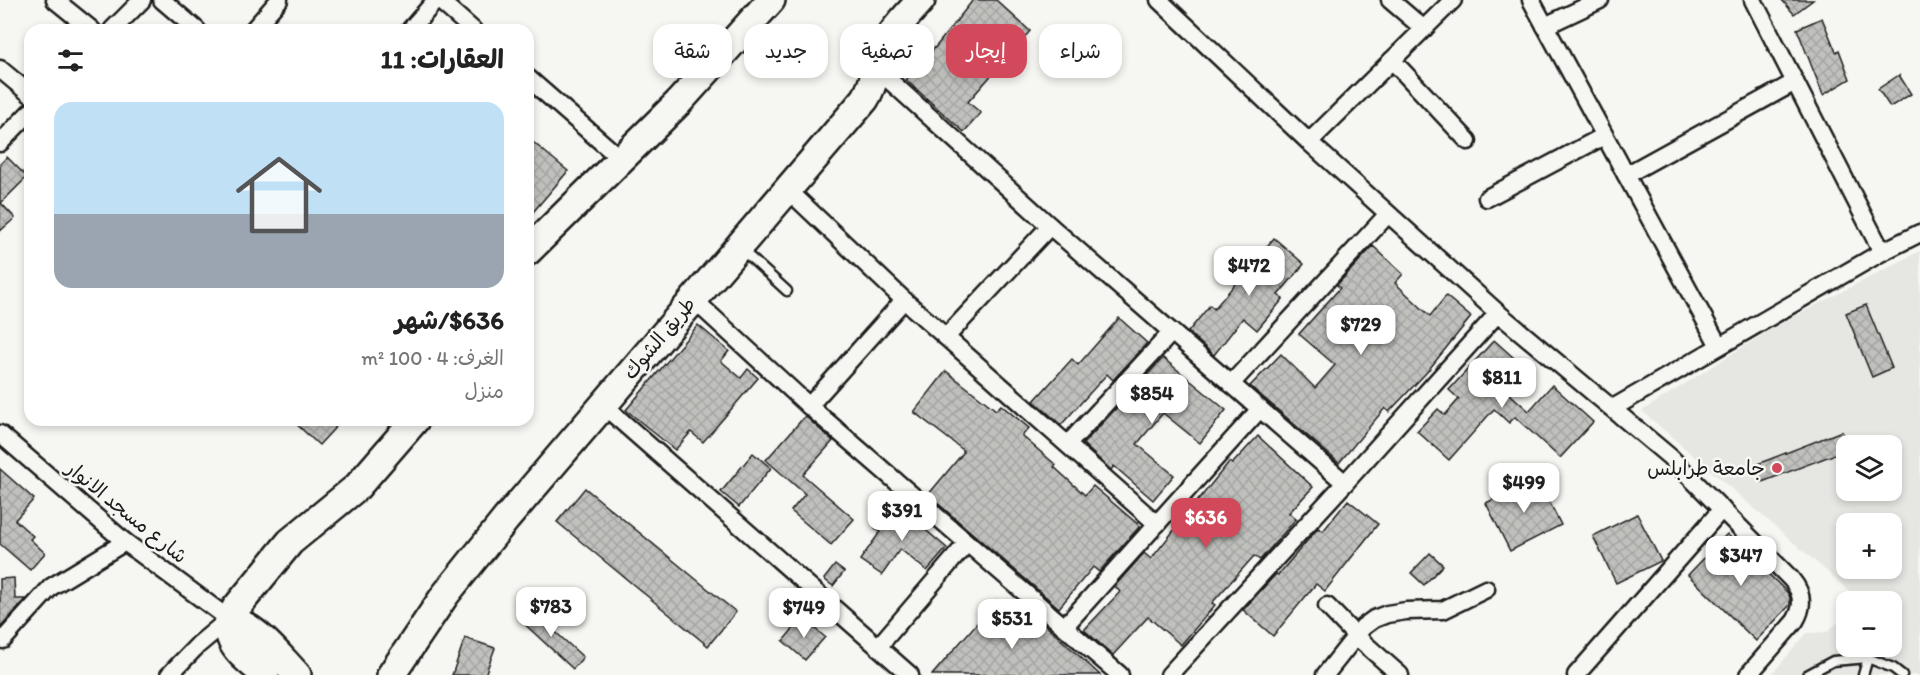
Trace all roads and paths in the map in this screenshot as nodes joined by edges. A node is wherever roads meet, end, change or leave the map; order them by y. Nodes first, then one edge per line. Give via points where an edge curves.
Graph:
1 (55, 0) edge
2 (141, 0) edge
3 (162, 0) edge
4 (279, 0) edge
5 (437, 0) edge
6 (771, 0) edge
7 (921, 0) edge
8 (1159, 0) edge
9 (1390, 0) edge
10 (1453, 0) edge
11 (1531, 0) edge
12 (1600, 0) edge
13 (1753, 0) edge
14 (85, 24) edge
15 (118, 24) edge
16 (191, 24) edge
17 (258, 24) edge
18 (415, 24) edge
19 (466, 24) edge
20 (901, 24) edge
21 (1545, 26) junction
22 (1424, 29) junction
23 (1392, 60) junction
24 (0, 69) edge
25 (875, 78) edge
26 (888, 78) edge
27 (1795, 82) junction
28 (534, 83) edge
29 (24, 89) edge
30 (24, 118) edge
31 (1604, 136) junction
32 (1468, 141) dead end
33 (0, 142) edge
34 (1309, 142) junction
35 (622, 160) junction
36 (1626, 175) junction
37 (787, 189) junction
38 (1487, 198) dead end
39 (1388, 214) junction
40 (1050, 226) junction
41 (1920, 233) edge
42 (534, 245) edge
43 (738, 246) junction
44 (1882, 252) junction
45 (787, 291) dead end
46 (693, 299) junction
47 (904, 300) junction
48 (1498, 313) junction
49 (1172, 332) junction
50 (946, 337) junction
51 (1719, 346) junction
52 (1231, 384) junction
53 (603, 405) junction
54 (809, 406) junction
55 (1613, 408) junction
56 (1260, 409) junction
57 (410, 426) edge
58 (1, 437) edge
59 (1068, 444) junction
60 (1345, 483) junction
61 (1722, 509) junction
62 (1157, 524) junction
63 (126, 542) junction
64 (967, 543) junction
65 (1486, 589) dead end
66 (1327, 606) dead end
67 (229, 620) junction
68 (1064, 627) junction
69 (1357, 637) junction
70 (3, 640) dead end
71 (878, 647) junction
72 (1868, 658) junction
73 (169, 675) edge
74 (265, 675) edge
75 (297, 675) edge
76 (391, 675) edge
77 (910, 675) edge
78 (1120, 675) edge
79 (1169, 675) edge
80 (1325, 675) edge
81 (1400, 675) edge
82 (1576, 675) edge
83 (1748, 675) edge
84 (1807, 675) edge
85 (1863, 675) edge
86 (1902, 675) edge

1 - 14 street
2 - 15 street
3 - 16 street
4 - 17 street
5 - 18 street
5 - 19 street
6 - 35 main road via 711,69
7 - 20 main road, طريق الشوك
8 - 34 street
9 - 22 street
10 - 22 street
11 - 21 street
12 - 21 street
13 - 27 street
21 - 31 street
22 - 23 street
23 - 32 street
23 - 34 street
24 - 29 street
25 - 37 main road, طريق الشوك via 865,99
26 - 40 street
27 - 36 street
27 - 44 street
28 - 35 street
30 - 33 street
31 - 36 street
31 - 38 street
34 - 39 street
35 - 42 main road
36 - 51 street
37 - 43 main road, طريق الشوك
37 - 47 street
39 - 48 street
39 - 52 street
40 - 49 street
40 - 50 street
41 - 44 street
43 - 45 lane
43 - 46 main road, طريق الشوك
44 - 51 street
46 - 53 main road, طريق الشوك
46 - 54 street
47 - 50 street
47 - 54 street
48 - 55 street
48 - 60 street
49 - 52 street
49 - 59 street
50 - 59 street
51 - 55 street
52 - 56 street
53 - 71 street
53 - 76 main road, طريق الشوك via 445,595
54 - 64 street
55 - 61 street
56 - 60 street
56 - 62 street
57 - 67 main road via 357,487 290,542
58 - 63 street, شارع مسجد الانوار
59 - 62 street
60 - 79 street
61 - 82 street
61 - 83 street via 1791,579 1801,595 1795,621
62 - 68 street
63 - 67 street, شارع مسجد الانوار
63 - 70 street via 51,587
64 - 68 street
64 - 71 street
65 - 69 street via 1443,610 1387,614 1363,627
66 - 69 street
67 - 73 street
67 - 74 main road via 233,645
67 - 75 main road via 255,633
68 - 78 street
69 - 80 street
69 - 81 street
71 - 77 street
72 - 84 lane via 1833,661
72 - 85 lane
72 - 86 lane

